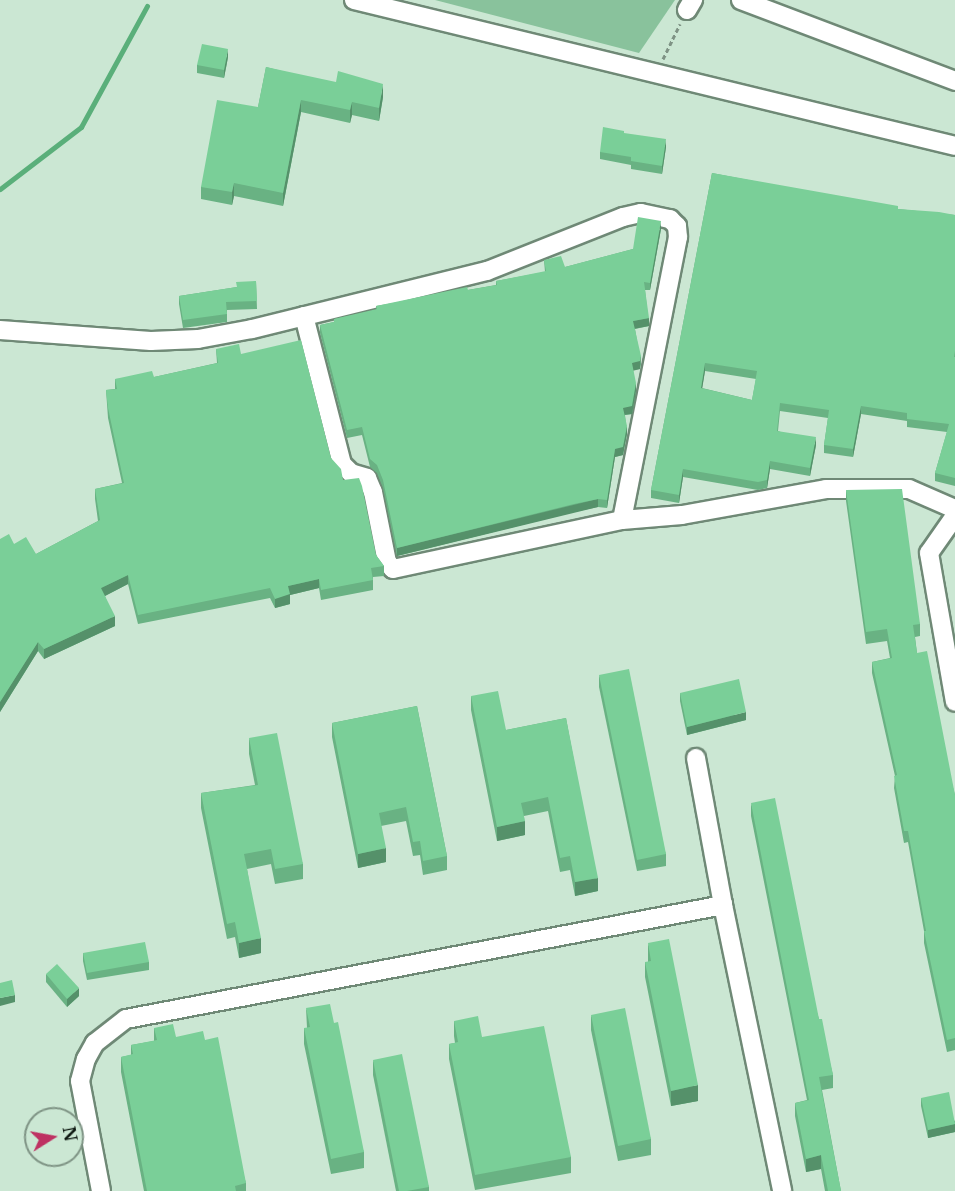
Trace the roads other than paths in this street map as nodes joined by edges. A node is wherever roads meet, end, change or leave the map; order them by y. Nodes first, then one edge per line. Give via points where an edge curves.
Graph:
1 (354, 0) edge
2 (741, 0) edge
3 (955, 81) edge
4 (955, 146) edge
5 (304, 316) junction
6 (0, 330) edge
7 (955, 509) edge
8 (955, 516) edge
9 (622, 520) junction
10 (955, 702) edge
11 (696, 758) dead end
12 (723, 905) junction
13 (101, 1191) edge
14 (782, 1191) edge

1 - 4 street
2 - 3 street
5 - 6 street via 198,339 151,341
5 - 9 street via 342,464 351,473 367,478 387,562 393,569
5 - 9 street via 487,271 623,217 641,213 670,219 677,226 678,237
7 - 9 street via 909,489 826,489 682,515
8 - 10 street via 929,553
11 - 12 street
12 - 13 street via 126,1019 95,1043 80,1081
12 - 14 street

